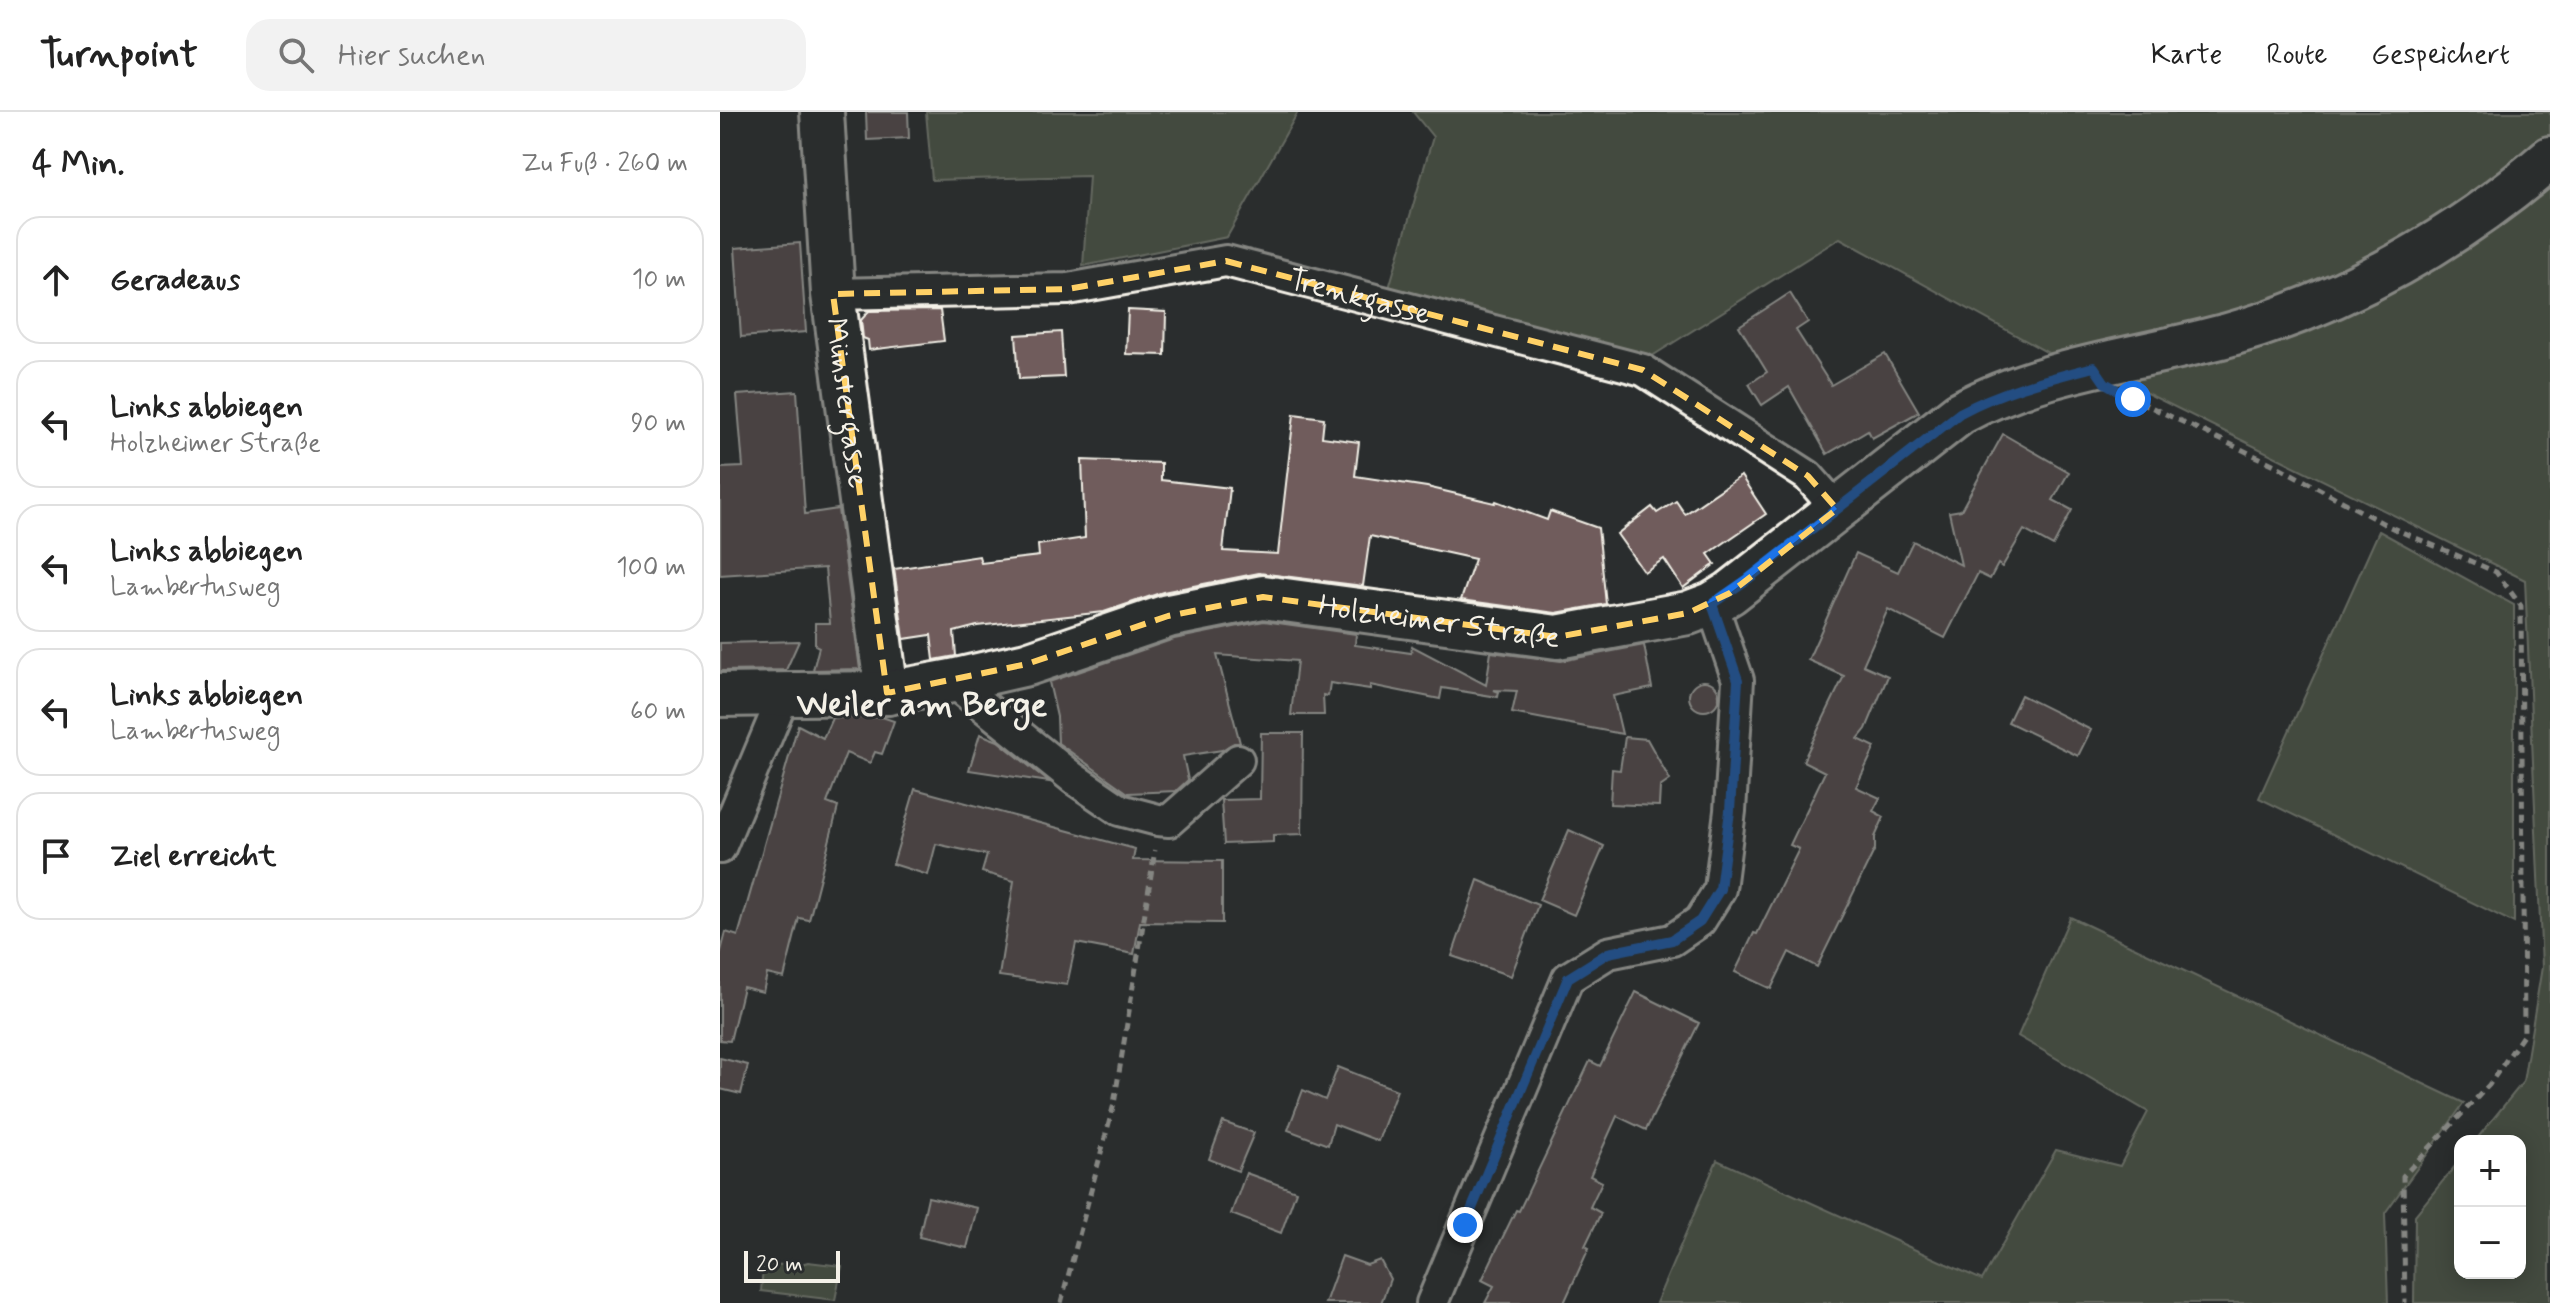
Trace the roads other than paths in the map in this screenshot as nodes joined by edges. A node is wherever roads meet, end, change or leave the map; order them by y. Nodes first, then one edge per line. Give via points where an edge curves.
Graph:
1 (822, 112) edge
2 (2550, 158) edge
3 (833, 294) junction
4 (1837, 509) junction
5 (1712, 604) junction
6 (952, 681) junction
7 (887, 693) junction
8 (720, 695) edge
9 (784, 695) junction
10 (1238, 760) dead end
11 (720, 848) edge
12 (1432, 1303) edge

1 - 3 main road, Münstergasse
2 - 4 main road, Holzheimer Straße via 2430,245 2311,306 2230,334 2005,391 1971,407
3 - 4 street, Trenkgasse via 1068,289 1226,261 1643,370 1808,476
3 - 7 main road, Münstergasse
4 - 5 main road, Holzheimer Straße
5 - 6 main road, Holzheimer Straße via 1557,637 1263,597 1168,616 1027,664
5 - 12 street via 1738,680 1720,889 1700,921 1672,940 1608,953 1568,978
6 - 7 main road, Holzheimer Straße
6 - 10 street via 1120,810 1169,821
7 - 9 main road, Holzheimer Straße
8 - 9 main road, Holzheimer Straße
9 - 11 street

